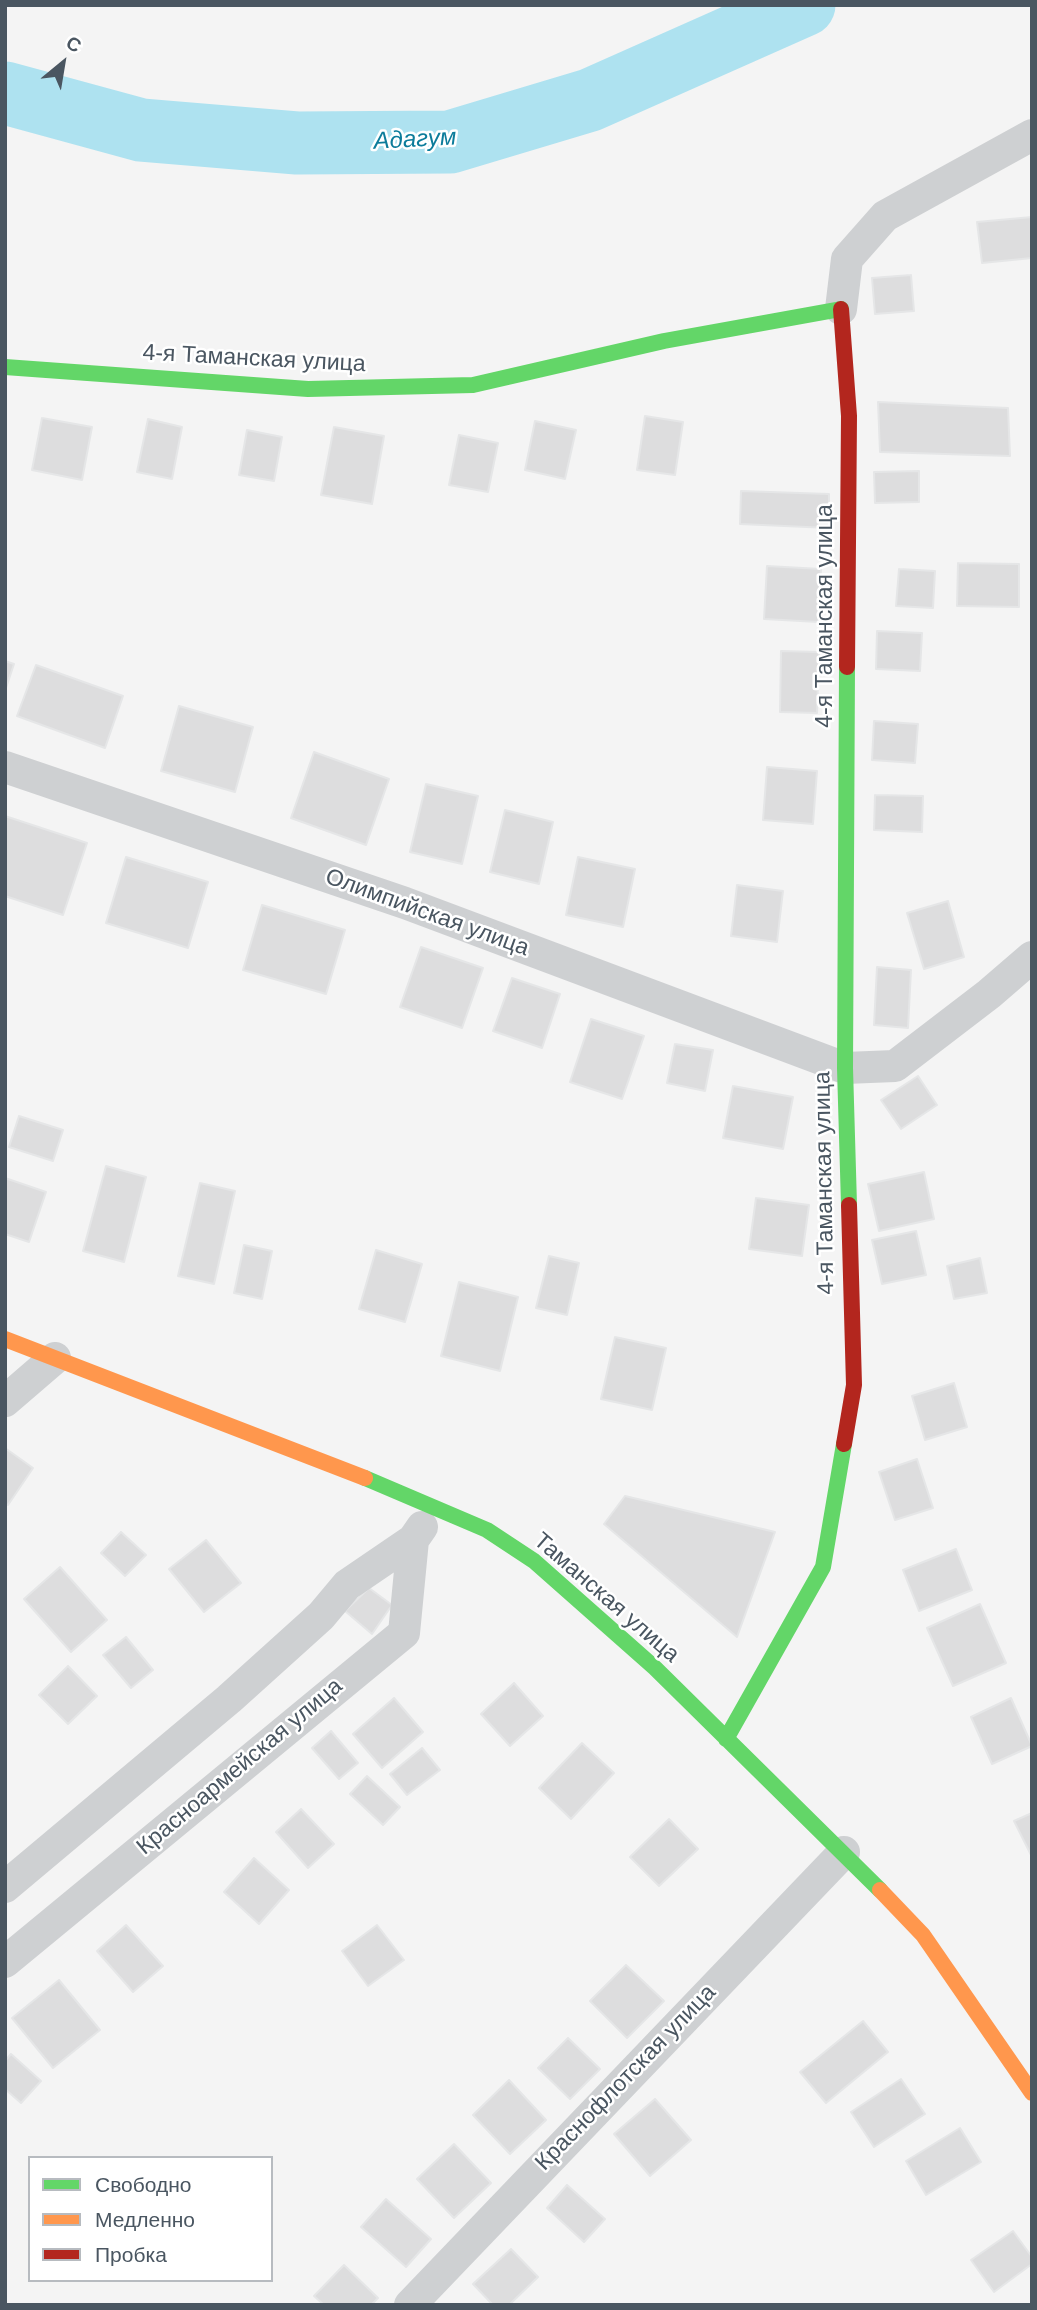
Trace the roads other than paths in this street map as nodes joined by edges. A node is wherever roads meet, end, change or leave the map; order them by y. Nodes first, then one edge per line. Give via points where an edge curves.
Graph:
1 (1032, 135) edge
2 (841, 309) junction
3 (5, 368) edge
4 (5, 767) edge
5 (1032, 957) edge
6 (845, 1068) junction
7 (5, 1339) edge
8 (55, 1358) junction
9 (5, 1401) edge
10 (436, 1506) junction
11 (413, 1540) junction
12 (726, 1739) junction
13 (844, 1852) junction
14 (5, 1887) edge
15 (5, 1962) edge
16 (1023, 2062) edge
17 (1032, 2094) edge
18 (410, 2305) edge

1 - 2 street via 885,216 846,259
2 - 3 street, 4-я Таманская улица via 664,341 473,385 308,389
2 - 6 street, 4-я Таманская улица via 849,416
4 - 6 street, Олимпийская улица via 405,903
5 - 6 street via 895,1066
6 - 12 street, 4-я Таманская улица via 854,1385 823,1567
7 - 8 street, Таманская улица
8 - 9 street
8 - 10 street, Таманская улица
10 - 11 street, Красноармейская улица
10 - 12 street, Таманская улица via 487,1530 534,1561 656,1668
11 - 14 street, Красноармейская улица via 347,1585 321,1616 229,1699
11 - 15 street, Красноармейская улица via 404,1633
12 - 13 street, Таманская улица
13 - 16 street, Таманская улица via 923,1934
13 - 18 street, Краснофлотская улица
16 - 17 street, Таманская улица

